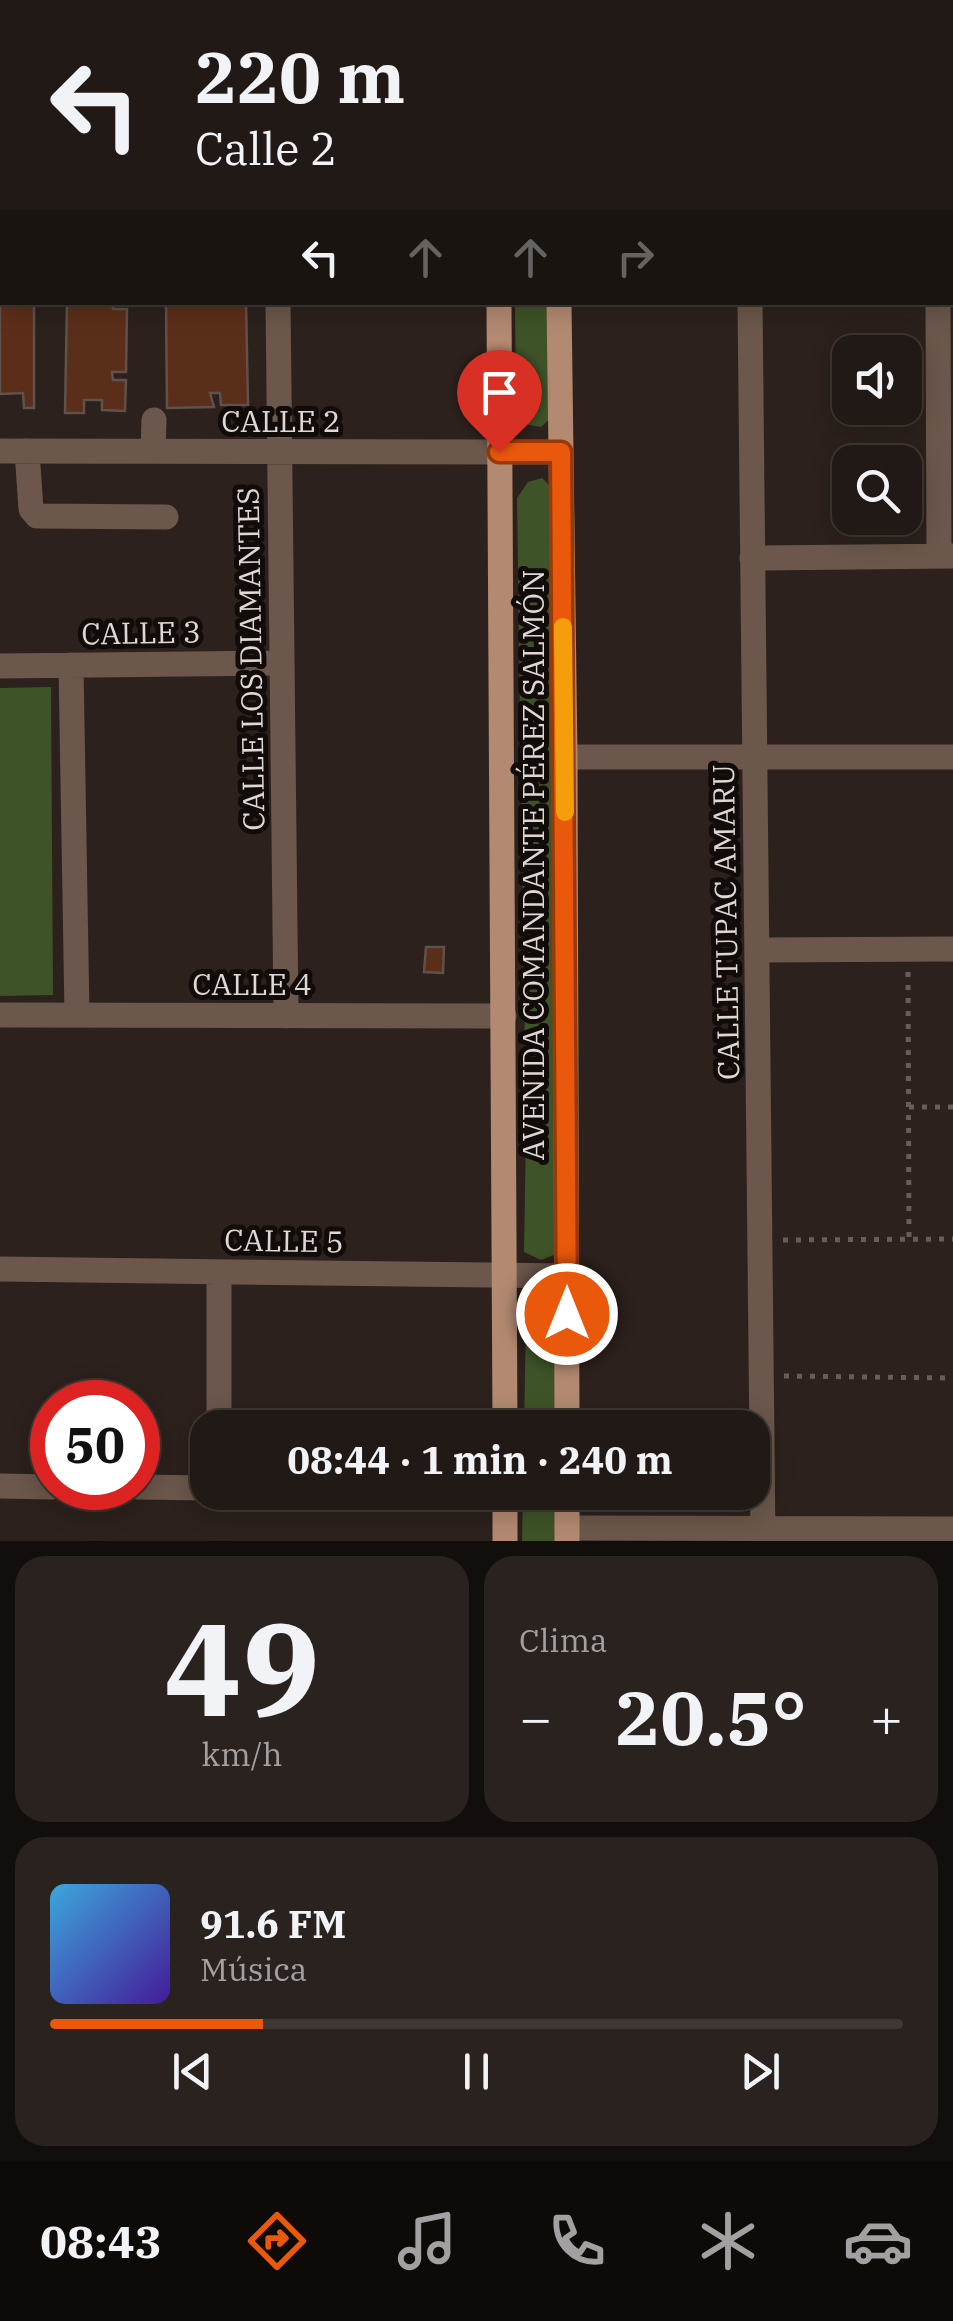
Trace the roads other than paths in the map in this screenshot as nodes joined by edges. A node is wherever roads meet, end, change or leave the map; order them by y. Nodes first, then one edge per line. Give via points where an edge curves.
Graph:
1 (278, 305) edge
2 (498, 305) edge
3 (559, 305) edge
4 (750, 305) edge
5 (938, 305) edge
6 (946, 371) edge
7 (154, 420) dead end
8 (0, 451) edge
9 (27, 451) junction
10 (153, 452) junction
11 (280, 452) junction
12 (499, 452) junction
13 (561, 452) junction
14 (166, 517) dead end
15 (946, 556) edge
16 (752, 558) junction
17 (282, 663) junction
18 (0, 666) edge
19 (72, 666) junction
20 (756, 756) junction
21 (953, 757) edge
22 (565, 758) junction
23 (953, 949) edge
24 (758, 950) junction
25 (0, 1015) edge
26 (77, 1015) junction
27 (286, 1016) junction
28 (504, 1016) junction
29 (0, 1269) edge
30 (219, 1272) junction
31 (566, 1276) junction
32 (506, 1277) junction
33 (219, 1410) edge
34 (506, 1410) edge
35 (567, 1410) edge
36 (0, 1486) edge
37 (30, 1486) edge
38 (160, 1488) edge
39 (190, 1488) edge
40 (505, 1510) edge
41 (953, 1529) edge
42 (567, 1535) edge
43 (763, 1535) edge
44 (505, 1541) edge

1 - 11 street, CALLE LOS DIAMANTES
2 - 12 main road, AVENIDA COMANDANTE PÉREZ SALMÓN
3 - 13 main road, AVENIDA COMANDANTE PÉREZ SALMÓN
4 - 16 street, CALLE TUPAC AMARU
5 - 6 street
6 - 15 street
7 - 10 street
8 - 9 street, CALLE 2
9 - 10 street, CALLE 2
9 - 14 street via 37,516
10 - 11 street, CALLE 2
11 - 12 street, CALLE 2
11 - 17 street, CALLE LOS DIAMANTES
12 - 13 street, CALLE 2
12 - 28 main road, AVENIDA COMANDANTE PÉREZ SALMÓN
13 - 22 main road, AVENIDA COMANDANTE PÉREZ SALMÓN
15 - 16 street
16 - 20 street, CALLE TUPAC AMARU
17 - 19 street, CALLE 3
17 - 27 street, CALLE LOS DIAMANTES
18 - 19 street, CALLE 3
19 - 26 street
20 - 21 street
20 - 22 street
20 - 24 street, CALLE TUPAC AMARU
22 - 31 main road, AVENIDA COMANDANTE PÉREZ SALMÓN
23 - 24 street
24 - 43 street, CALLE TUPAC AMARU
25 - 26 street, CALLE 4
26 - 27 street, CALLE 4
27 - 28 street, CALLE 4
28 - 32 main road, AVENIDA COMANDANTE PÉREZ SALMÓN
29 - 30 street, CALLE 5
30 - 32 street, CALLE 5
30 - 33 street
31 - 32 street, CALLE 5
31 - 35 main road, AVENIDA COMANDANTE PÉREZ SALMÓN
32 - 34 main road, AVENIDA COMANDANTE PÉREZ SALMÓN
36 - 37 street
38 - 39 street
40 - 44 main road
41 - 43 street
42 - 43 street

